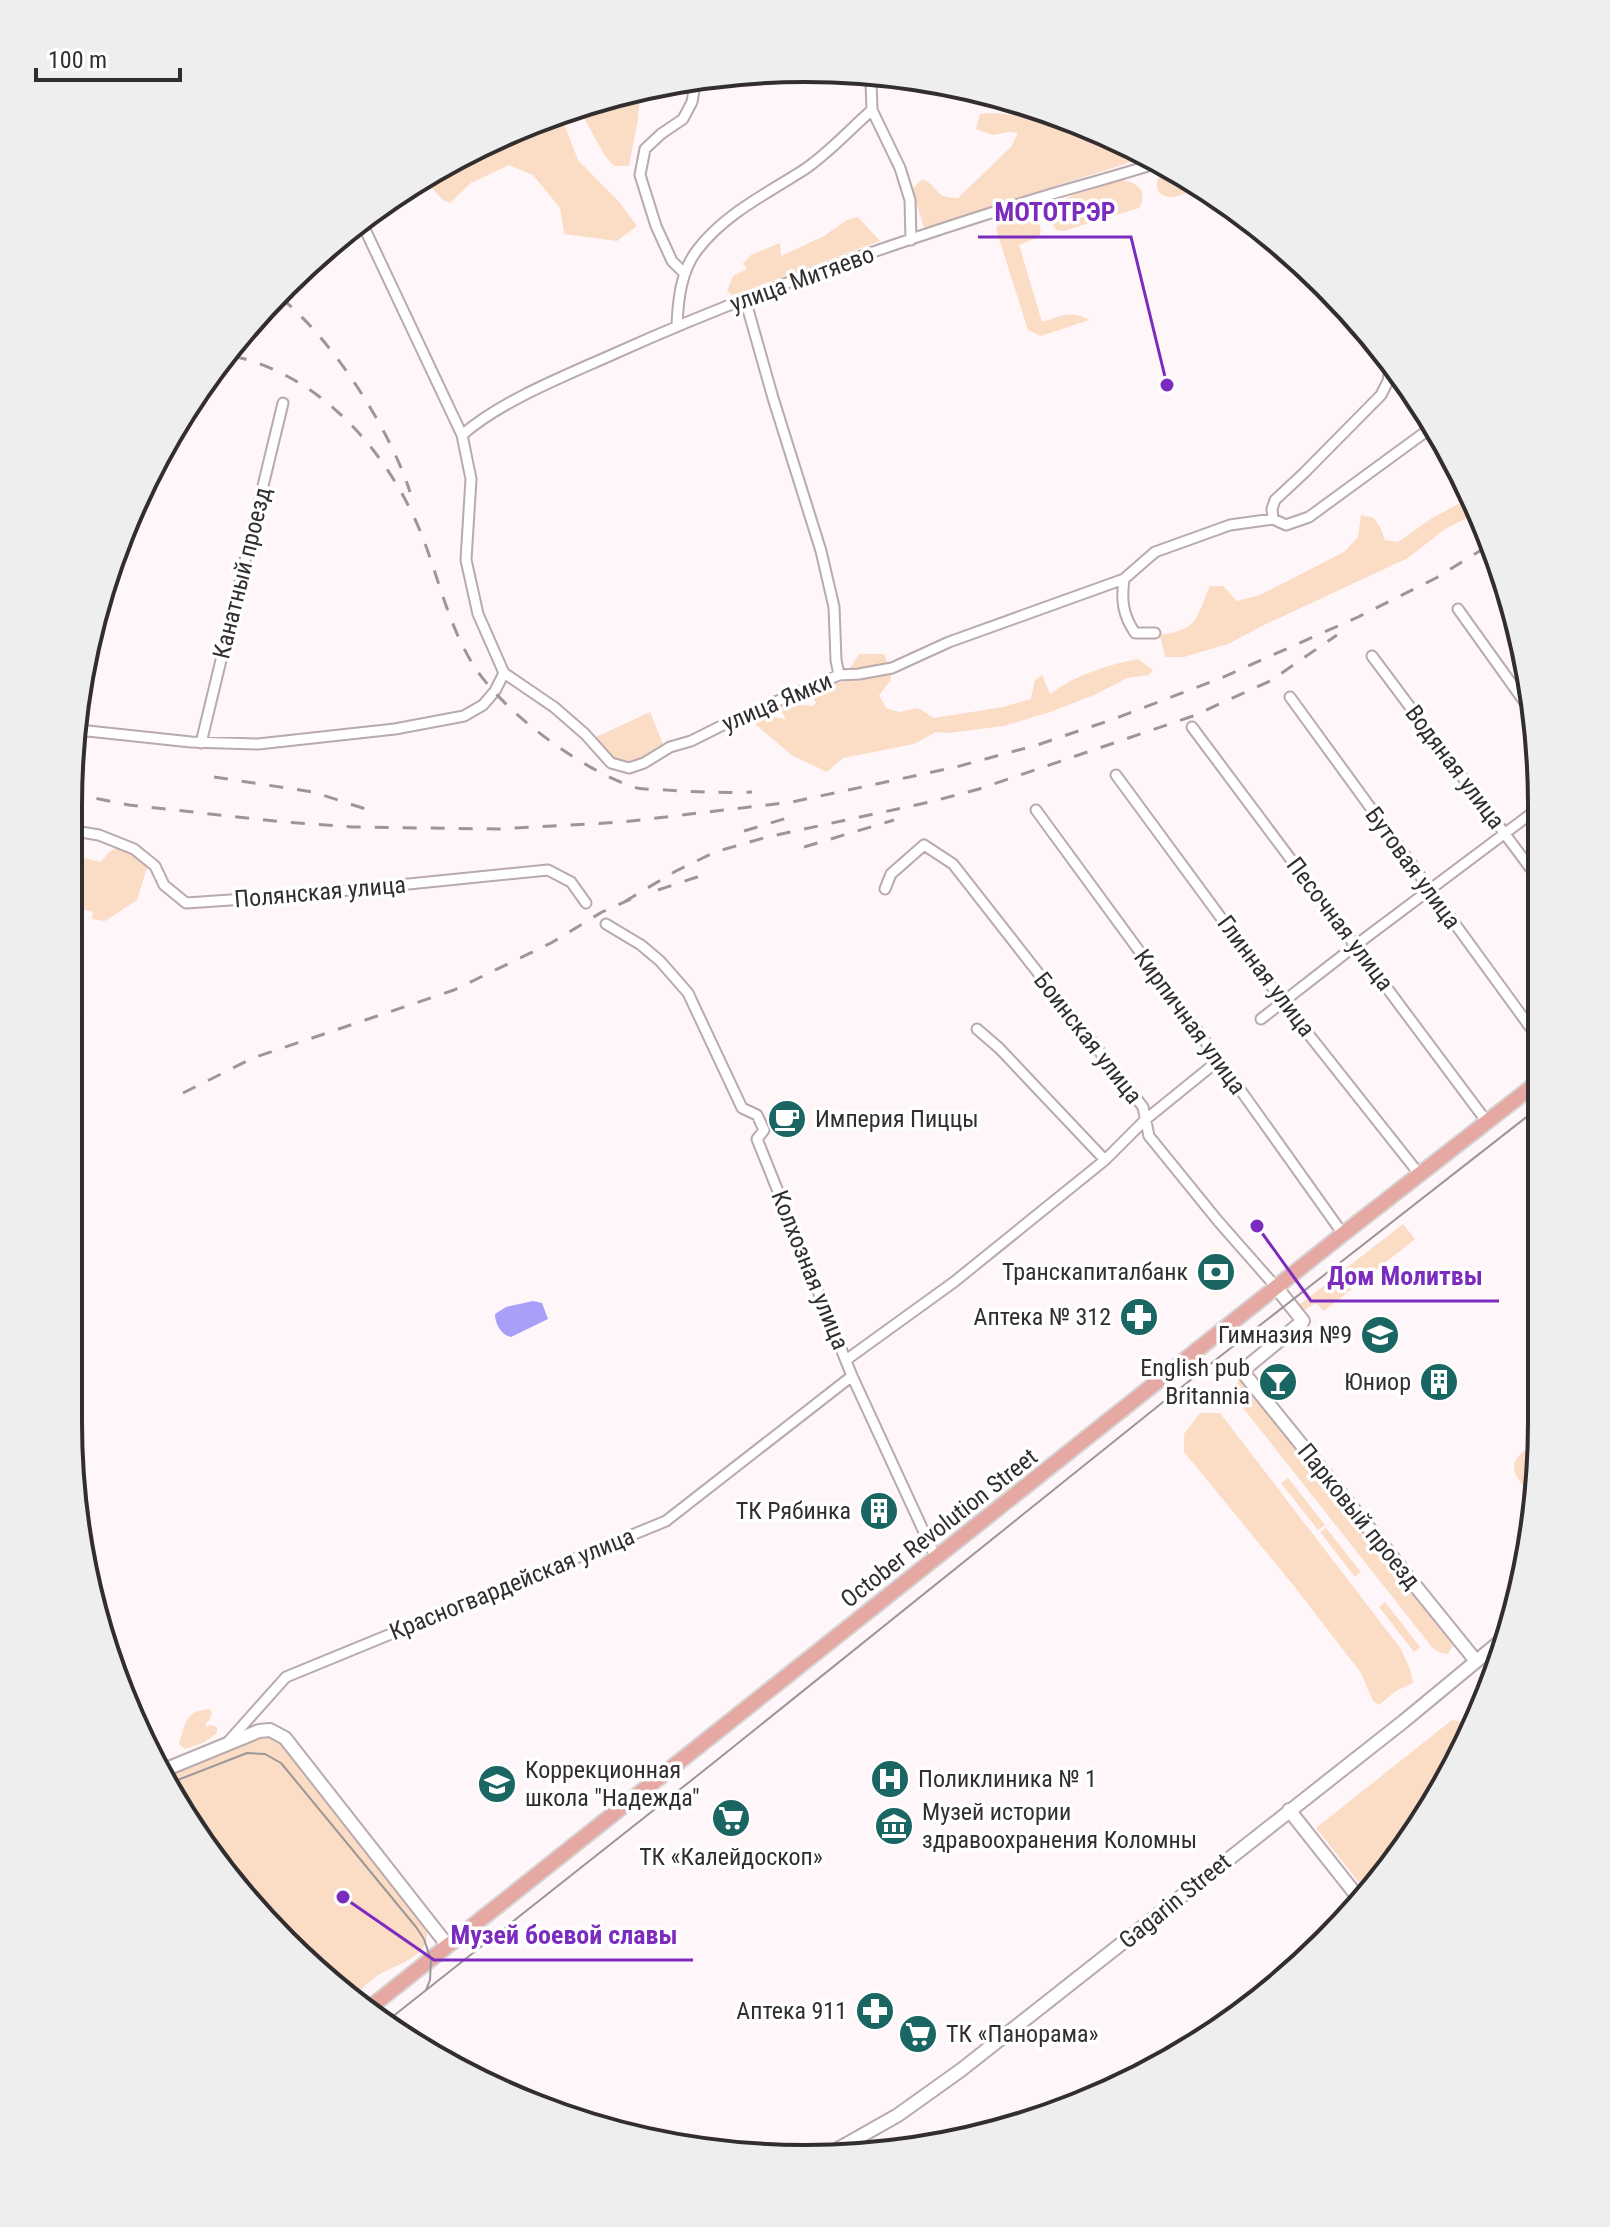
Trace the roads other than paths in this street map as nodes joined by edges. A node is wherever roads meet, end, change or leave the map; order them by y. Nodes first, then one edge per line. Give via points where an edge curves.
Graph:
1 (871, 86) edge
2 (694, 91) edge
3 (872, 110) junction
4 (1143, 167) edge
5 (366, 231) edge
6 (911, 240) junction
7 (685, 274) junction
8 (745, 299) junction
9 (677, 325) junction
10 (1388, 378) edge
11 (283, 403) dead end
12 (1424, 433) edge
13 (462, 435) junction
14 (1273, 519) junction
15 (1124, 579) junction
16 (1458, 609) dead end
17 (1155, 633) dead end
18 (1372, 656) dead end
19 (504, 673) junction
20 (839, 675) junction
21 (1519, 695) edge
22 (1290, 697) dead end
23 (1192, 727) dead end
24 (86, 731) edge
25 (201, 743) junction
26 (1116, 775) dead end
27 (1036, 810) dead end
28 (1528, 816) edge
29 (82, 832) edge
30 (1504, 833) junction
31 (1528, 865) edge
32 (885, 889) dead end
33 (1429, 890) junction
34 (586, 903) dead end
35 (606, 924) dead end
36 (1356, 945) junction
37 (1283, 1002) junction
38 (1261, 1019) dead end
39 (1528, 1024) edge
40 (977, 1029) dead end
41 (1219, 1060) junction
42 (1528, 1090) edge
43 (1145, 1120) junction
44 (1487, 1122) junction
45 (1105, 1160) junction
46 (1420, 1175) junction
47 (1343, 1234) junction
48 (1276, 1287) junction
49 (846, 1360) junction
50 (852, 1376) junction
51 (936, 1558) junction
52 (1492, 1648) edge
53 (1476, 1661) junction
54 (227, 1743) junction
55 (170, 1767) edge
56 (1289, 1810) junction
57 (1354, 1892) edge
58 (448, 1946) junction
59 (375, 2003) edge
60 (848, 2143) edge

1 - 3 street
2 - 7 street via 683,119 645,149 640,175 656,226 672,261
3 - 6 street via 910,200
3 - 7 street via 804,170 710,235
4 - 6 street, улица Митяево
5 - 13 street
6 - 8 street, улица Митяево
7 - 9 street
8 - 9 street, улица Митяево
8 - 20 street via 821,551 834,607
9 - 13 street, улица Митяево via 545,385
10 - 14 street via 1381,395 1275,500
11 - 25 street, Канатный проезд
12 - 14 street, улица Ямки via 1309,517 1286,525
13 - 19 street via 471,479 466,560 478,614
14 - 15 street, улица Ямки via 1230,525 1155,552
15 - 17 street via 1128,622 1135,633
15 - 20 street, улица Ямки via 892,668
16 - 21 street
18 - 30 street, Водяная улица
19 - 20 street, улица Ямки via 554,707 611,763 629,768
19 - 25 street via 483,705 464,716 258,744
22 - 33 street, Бутовая улица
23 - 36 street, Песочная улица
24 - 25 street
26 - 37 street, Глинная улица
27 - 41 street, Кирпичная улица
28 - 30 street
29 - 34 street, Полянская улица via 134,849 186,903 548,870 571,882
30 - 31 street, Водяная улица
30 - 33 street
32 - 43 street, Боинская улица via 891,874 924,845 953,864 1143,1107
33 - 36 street
33 - 39 street, Бутовая улица
35 - 49 street, Колхозная улица via 641,945 688,993 742,1108 757,1115 764,1130 757,1139
36 - 37 street
36 - 44 street, Песочная улица
37 - 38 street
37 - 46 street, Глинная улица
40 - 45 street
41 - 43 street
41 - 47 street, Кирпичная улица
42 - 44 main road, October Revolution Street
43 - 45 street
43 - 48 street, Боинская улица via 1149,1136
44 - 46 main road, October Revolution Street
45 - 49 street via 954,1282
46 - 47 main road, October Revolution Street
47 - 48 main road, October Revolution Street
48 - 51 main road, October Revolution Street
48 - 53 street, Парковый проезд via 1303,1321 1242,1371
49 - 50 street, Колхозная улица
50 - 51 street, Колхозная улица
50 - 54 street, Красногвардейская улица via 666,1521 286,1677
51 - 58 main road, October Revolution Street
52 - 53 street, Gagarin Street
53 - 56 street, Gagarin Street
54 - 55 street, Красногвардейская улица
54 - 58 street via 270,1730 285,1738
56 - 57 street
56 - 60 street, Gagarin Street via 961,2070
58 - 59 main road, October Revolution Street

